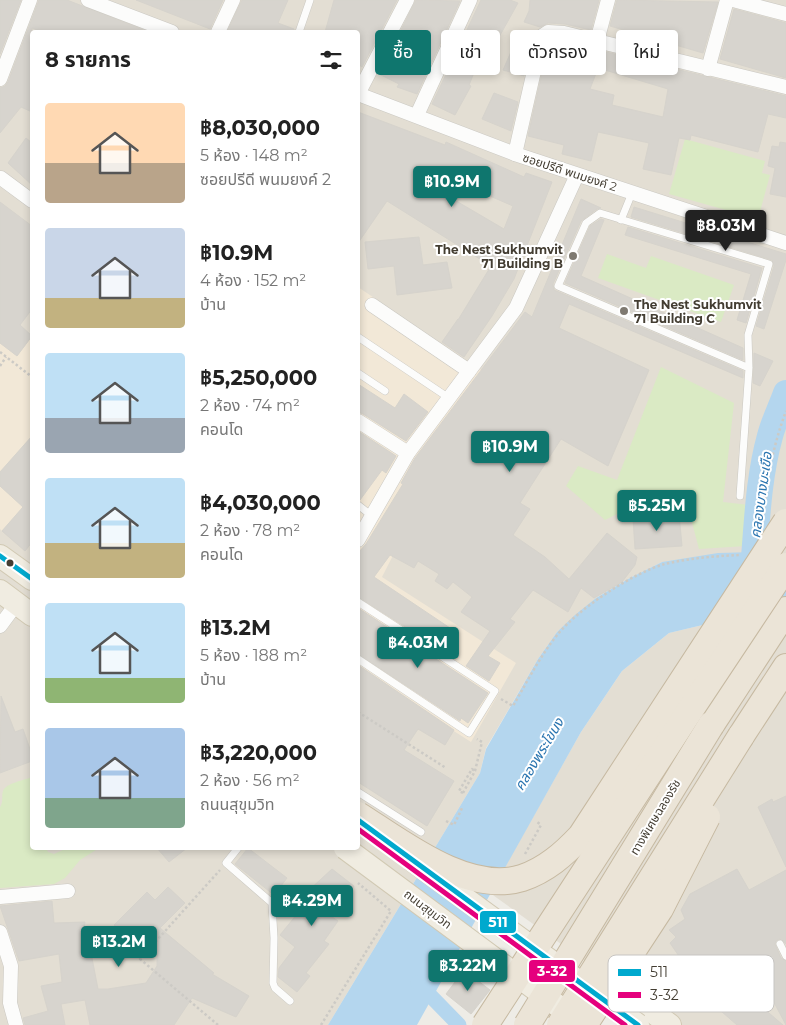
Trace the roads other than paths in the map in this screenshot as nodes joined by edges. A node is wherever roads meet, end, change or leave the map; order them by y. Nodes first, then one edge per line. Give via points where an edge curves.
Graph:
1 (30, 0) edge
2 (88, 0) edge
3 (233, 0) edge
4 (310, 0) edge
5 (407, 0) edge
6 (470, 0) edge
7 (608, 0) edge
8 (727, 0) edge
9 (733, 0) edge
10 (786, 14) edge
11 (156, 30) edge
12 (219, 30) edge
13 (300, 30) edge
14 (600, 30) edge
15 (606, 43) edge
16 (708, 69) junction
17 (533, 75) edge
18 (0, 79) edge
19 (786, 87) edge
20 (360, 90) edge
21 (360, 95) edge
22 (417, 115) junction
23 (515, 154) junction
24 (577, 175) junction
25 (1, 178) edge
26 (632, 193) junction
27 (30, 200) edge
28 (621, 220) junction
29 (786, 243) edge
30 (372, 305) dead end
31 (360, 338) edge
32 (750, 368) junction
33 (469, 371) junction
34 (360, 374) edge
35 (386, 391) dead end
36 (449, 398) junction
37 (360, 422) edge
38 (408, 453) junction
39 (740, 496) dead end
40 (360, 507) edge
41 (372, 516) junction
42 (774, 525) edge
43 (360, 537) edge
44 (0, 556) edge
45 (786, 566) edge
46 (30, 578) edge
47 (16, 603) edge
48 (360, 603) edge
49 (786, 610) edge
50 (0, 626) edge
51 (360, 660) edge
52 (786, 667) edge
53 (741, 736) junction
54 (360, 793) edge
55 (360, 816) edge
56 (360, 821) edge
57 (421, 832) dead end
58 (236, 850) edge
59 (347, 850) edge
60 (68, 891) dead end
61 (0, 897) edge
62 (0, 932) edge
63 (780, 944) dead end
64 (629, 955) edge
65 (786, 956) edge
66 (608, 983) edge
67 (608, 986) edge
68 (290, 1001) dead end
69 (608, 1003) edge
70 (620, 1012) edge
71 (653, 1012) edge
72 (16, 1025) edge
73 (485, 1025) edge
74 (528, 1025) edge
75 (560, 1025) edge
76 (582, 1025) edge
77 (638, 1025) edge
78 (670, 1025) edge

1 - 18 street
2 - 11 street
3 - 12 street
4 - 13 lane
5 - 20 street
6 - 22 street
7 - 14 street
8 - 16 street
9 - 10 street
15 - 16 street
16 - 19 street
17 - 23 street
21 - 22 street, ซอยปรีดี พนมยงค์ 2
22 - 23 street, ซอยปรีดี พนมยงค์ 2
23 - 24 street, ซอยปรีดี พนมยงค์ 2
24 - 26 street, ซอยปรีดี พนมยงค์ 2
24 - 33 street via 516,308
25 - 27 street
26 - 28 lane
26 - 29 street, ซอยปรีดี พนมยงค์ 2
28 - 32 lane via 769,264 748,335
28 - 32 lane via 600,213 586,223 558,286
30 - 33 street
31 - 36 lane
32 - 39 lane
33 - 36 street
34 - 35 lane
36 - 38 street
37 - 38 street
38 - 41 street
40 - 41 lane
41 - 43 street
42 - 55 highway, bridge via 582,836 559,858 521,878 502,880 466,875 449,870
44 - 46 main road
45 - 73 highway, bridge
47 - 50 street
48 - 51 lane via 495,691 469,733
49 - 74 highway, ทางพิเศษฉลองรัช, bridge via 711,725
52 - 53 highway
53 - 64 highway, bridge via 679,875
53 - 75 highway, bridge
54 - 57 lane
56 - 69 main road, bridge
58 - 68 lane via 226,863 272,903 273,983
59 - 76 main road, ถนนสุขุมวิท, bridge
60 - 61 street
62 - 72 street via 12,966 10,1003
63 - 65 lane
66 - 76 main road
67 - 76 highway, bridge
70 - 77 main road, bridge
71 - 78 main road

